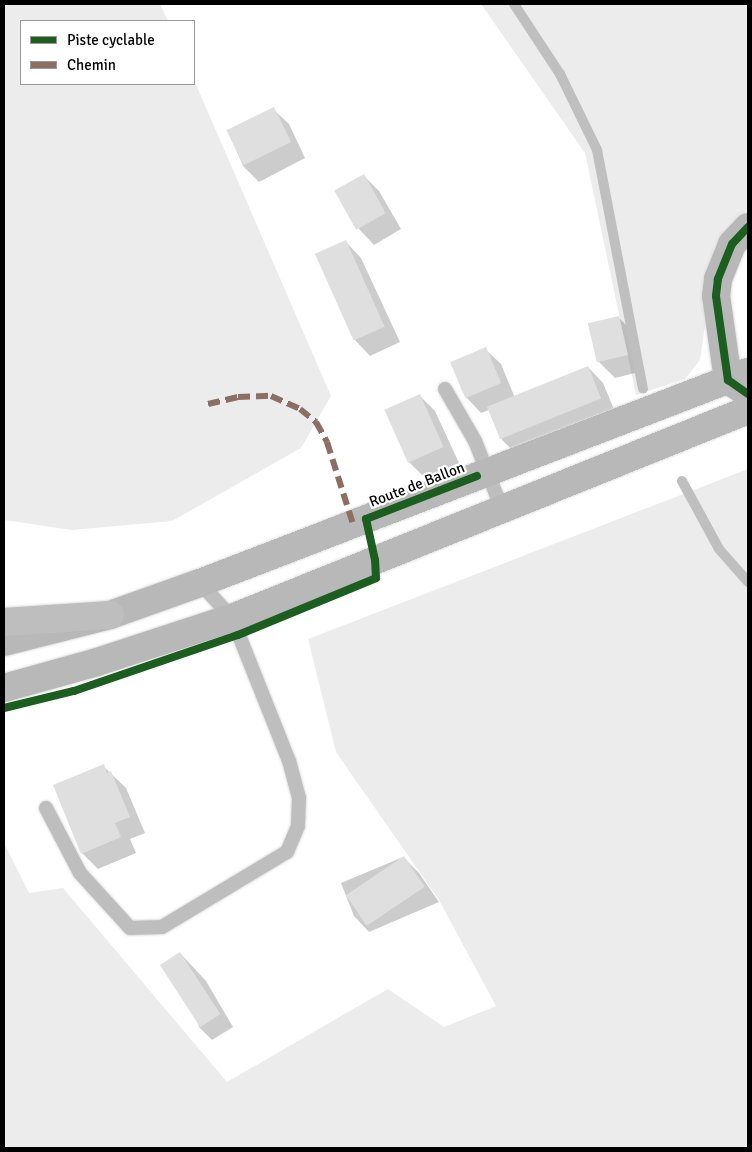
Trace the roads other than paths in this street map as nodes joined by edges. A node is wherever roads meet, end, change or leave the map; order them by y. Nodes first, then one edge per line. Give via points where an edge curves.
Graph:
1 (748, 227) edge
2 (741, 382) edge
3 (445, 389) dead end
4 (748, 410) edge
5 (488, 472) junction
6 (502, 509) junction
7 (200, 583) junction
8 (110, 615) junction
9 (232, 618) junction
10 (4, 622) edge
11 (4, 642) edge
12 (4, 688) edge
13 (46, 808) dead end

1 - 2 main road via 732,244 718,280 717,312
2 - 5 main road, Route de Ballon
3 - 5 lane via 475,441
4 - 6 main road
5 - 6 lane
5 - 7 main road, Route de Ballon
6 - 9 main road
7 - 8 main road, Route de Ballon
7 - 9 lane
8 - 10 highway
8 - 11 main road, Route de Ballon
9 - 12 main road
9 - 13 lane via 289,761 299,798 298,826 287,852 162,927 130,928 80,873

